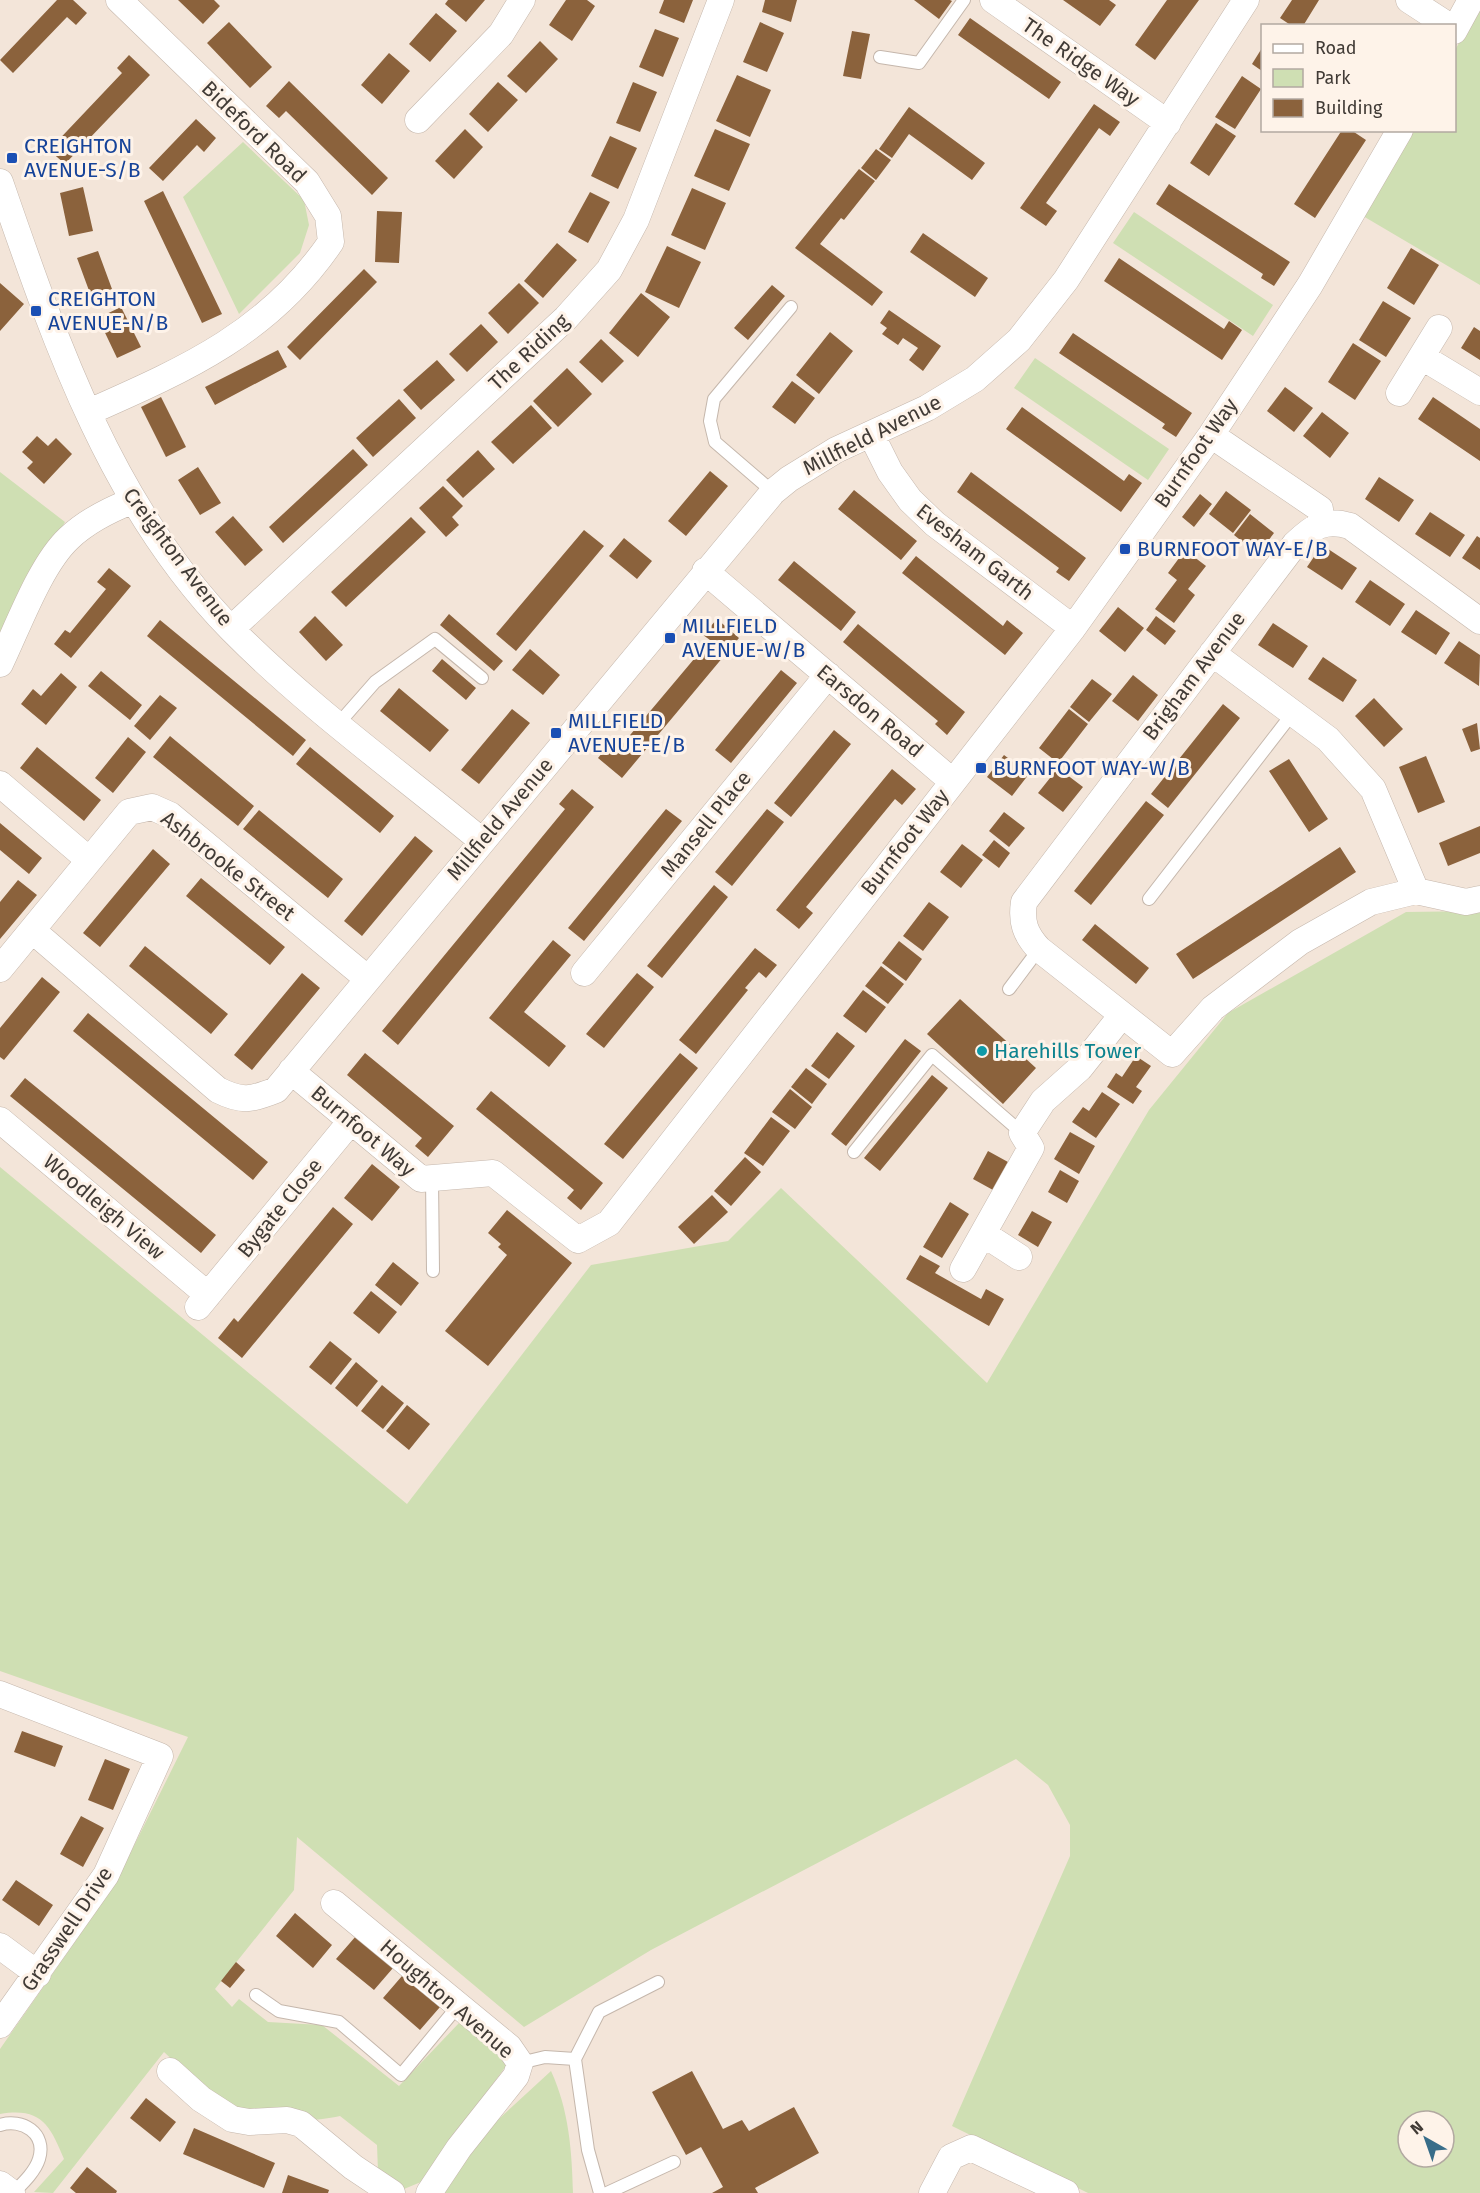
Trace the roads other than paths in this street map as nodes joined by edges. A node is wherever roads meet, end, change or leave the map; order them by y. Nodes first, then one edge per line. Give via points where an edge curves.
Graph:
1 (118, 0) edge
2 (522, 0) edge
3 (722, 0) edge
4 (964, 0) edge
5 (993, 0) edge
6 (1246, 0) edge
7 (1409, 0) edge
8 (1471, 0) edge
9 (1445, 24) edge
10 (1456, 24) edge
11 (880, 57) dead end
12 (418, 120) dead end
13 (1168, 123) junction
14 (1399, 132) edge
15 (0, 182) edge
16 (791, 307) dead end
17 (1439, 328) dead end
18 (1422, 357) junction
19 (1480, 392) edge
20 (1399, 393) dead end
21 (89, 412) junction
22 (871, 434) junction
23 (1211, 435) junction
24 (773, 492) junction
25 (132, 501) junction
26 (1321, 524) junction
27 (705, 571) junction
28 (1480, 621) edge
29 (1073, 628) junction
30 (231, 629) junction
31 (1212, 653) junction
32 (0, 663) edge
33 (828, 675) junction
34 (482, 678) dead end
35 (1292, 714) junction
36 (339, 723) junction
37 (952, 781) junction
38 (0, 784) edge
39 (482, 841) junction
40 (89, 860) junction
41 (1416, 891) junction
42 (1149, 899) dead end
43 (1480, 899) edge
44 (33, 931) junction
45 (1039, 949) junction
46 (0, 969) edge
47 (584, 973) dead end
48 (368, 979) junction
49 (1009, 988) dead end
50 (1122, 1015) junction
51 (291, 1071) junction
52 (0, 1120) edge
53 (351, 1120) junction
54 (1022, 1132) junction
55 (854, 1152) dead end
56 (432, 1178) junction
57 (985, 1235) junction
58 (1019, 1257) dead end
59 (963, 1269) dead end
60 (433, 1271) dead end
61 (203, 1301) joint
62 (0, 1694) edge
63 (334, 1903) dead end
64 (0, 1946) edge
65 (38, 1974) junction
66 (658, 1982) dead end
67 (256, 1995) dead end
68 (458, 2006) junction
69 (0, 2025) edge
70 (575, 2059) junction
71 (520, 2064) junction
72 (170, 2071) dead end
73 (0, 2125) edge
74 (674, 2162) dead end
75 (0, 2184) edge
76 (12, 2193) edge
77 (392, 2193) edge
78 (429, 2193) edge
79 (600, 2193) edge
80 (607, 2193) edge
81 (932, 2193) edge
82 (1066, 2193) edge

1 - 21 street, Bideford Road via 307,182 328,216 331,242 313,269 253,327 206,357
2 - 12 street via 501,34
3 - 30 street, The Riding via 636,220 609,270 566,318
4 - 11 lane via 919,63
5 - 13 street, The Ridge Way
6 - 13 street, Millfield Avenue
7 - 9 street
8 - 10 street
13 - 22 street, Millfield Avenue via 1066,280 1019,340 975,379 927,408
14 - 23 street, Burnfoot Way via 1310,285
15 - 21 street, Creighton Avenue via 50,324
16 - 24 lane via 714,399 710,421 715,442
17 - 18 street
18 - 19 street
18 - 20 street
21 - 25 street, Creighton Avenue
22 - 24 street, Millfield Avenue via 836,450
22 - 29 street, Evesham Garth via 910,500
23 - 26 street via 1320,509
23 - 29 street, Burnfoot Way
24 - 27 street, Millfield Avenue
25 - 30 street, Creighton Avenue
25 - 32 street via 87,523 68,538 52,558
26 - 28 street via 1335,521 1350,526
26 - 31 street, Brigham Avenue via 1295,544
27 - 33 street, Earsdon Road
27 - 39 street, Millfield Avenue
29 - 37 street, Burnfoot Way
30 - 36 street, Creighton Avenue
31 - 35 street
31 - 45 street, Brigham Avenue via 1024,902 1022,920 1028,937
33 - 37 street, Earsdon Road
33 - 47 street, Mansell Place
34 - 36 lane via 435,639 375,682
35 - 41 street via 1328,739 1373,789
35 - 42 lane
36 - 39 street, Creighton Avenue
37 - 56 street, Burnfoot Way via 609,1223 578,1240 493,1173
38 - 40 street
39 - 48 street, Millfield Avenue
40 - 44 street, Ashbrooke Street
40 - 48 street, Ashbrooke Street via 129,812 152,807 170,814
41 - 43 street via 1466,902
41 - 50 street, Brigham Avenue via 1371,902 1300,942 1213,1008 1172,1054
44 - 46 street, Ashbrooke Street
44 - 51 street, Millfield Avenue via 218,1090 237,1099 256,1098 276,1090
45 - 49 lane
45 - 50 street, Brigham Avenue
48 - 51 street, Millfield Avenue
50 - 54 street via 1080,1068 1043,1101
51 - 53 street, Burnfoot Way
52 - 61 street, Woodleigh View
53 - 56 street, Burnfoot Way via 421,1179
53 - 61 street, Bygate Close
54 - 55 lane via 932,1055
54 - 57 street via 1031,1148
56 - 60 lane
57 - 58 street
57 - 59 street
62 - 65 street, Grasswell Drive via 160,1755 106,1875
63 - 68 street, Houghton Avenue
64 - 65 street
65 - 69 street, Grasswell Drive
66 - 70 lane via 599,2012
67 - 68 lane via 279,2011 339,2022 401,2075
68 - 71 street, Houghton Avenue via 509,2047
70 - 71 lane via 545,2057
70 - 79 lane via 588,2150
71 - 78 street, Houghton Avenue via 516,2076
72 - 77 street via 201,2099 232,2119 301,2124
73 - 76 lane via 10,2122 27,2126 36,2134 40,2146 37,2165
74 - 80 lane
75 - 76 street
81 - 82 street via 951,2157 971,2148

